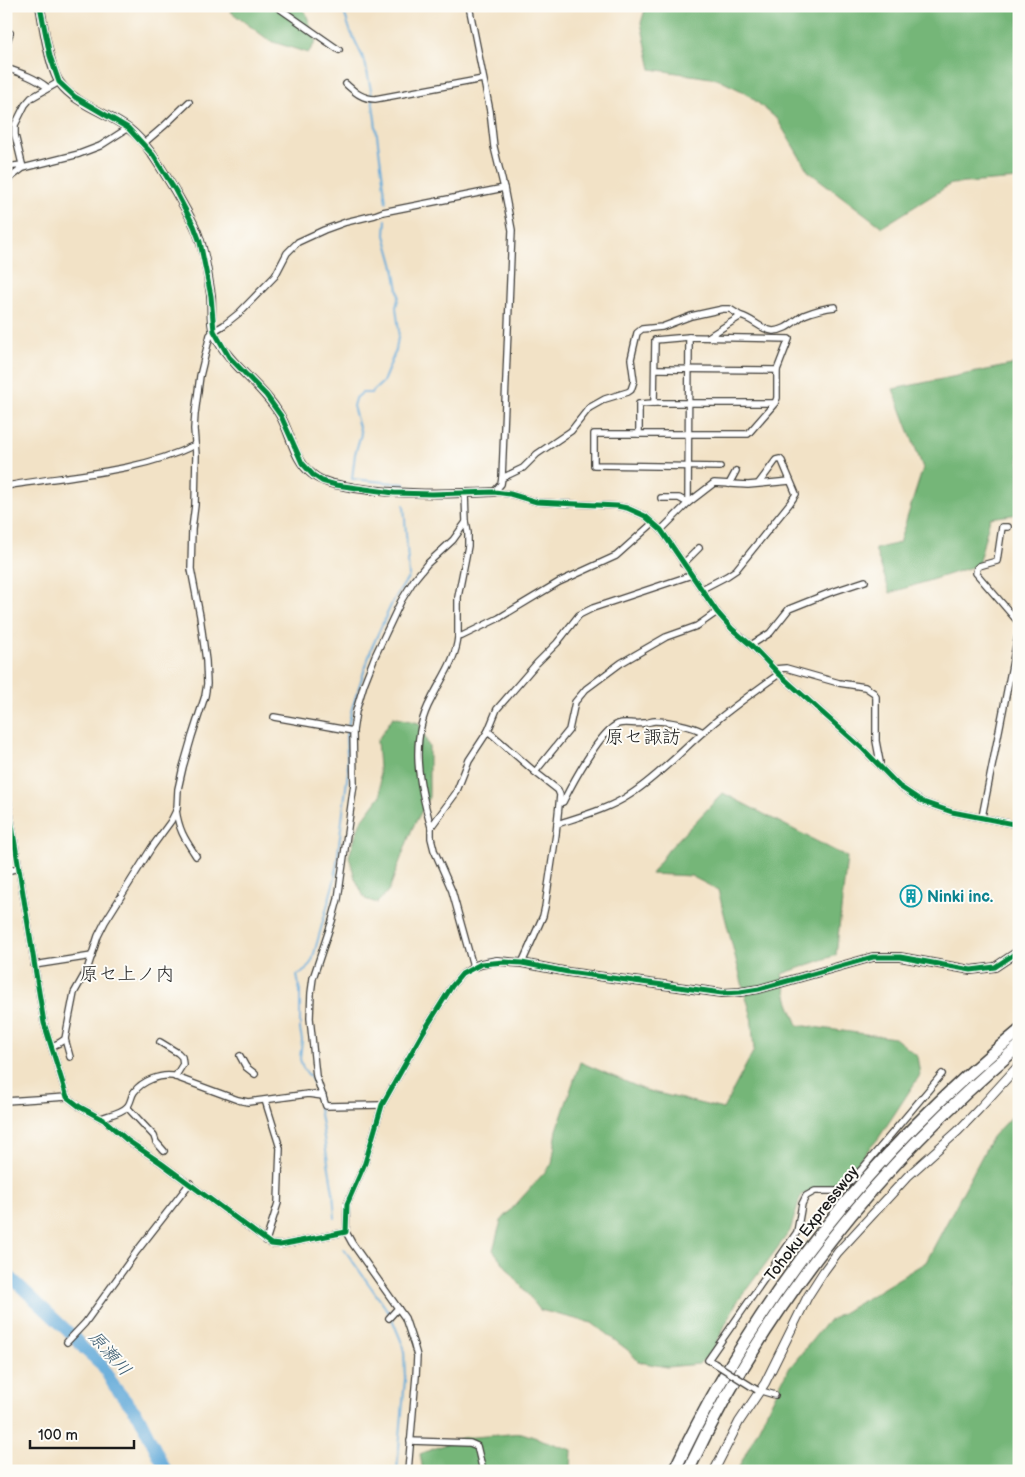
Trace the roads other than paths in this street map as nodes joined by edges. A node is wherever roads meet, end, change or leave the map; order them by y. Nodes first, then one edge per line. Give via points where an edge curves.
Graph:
1 (40, 6) edge
2 (276, 6) edge
3 (469, 6) edge
4 (10, 33) dead end
5 (6, 45) edge
6 (339, 50) dead end
7 (6, 68) edge
8 (483, 79) junction
9 (59, 82) junction
10 (346, 84) dead end
11 (48, 88) junction
12 (189, 102) dead end
13 (128, 128) junction
14 (143, 144) junction
15 (22, 166) junction
16 (6, 167) edge
17 (6, 181) edge
18 (504, 188) junction
19 (835, 307) dead end
20 (741, 316) junction
21 (214, 331) junction
22 (689, 338) junction
23 (708, 338) junction
24 (655, 369) junction
25 (689, 369) junction
26 (777, 370) junction
27 (689, 402) junction
28 (654, 403) junction
29 (775, 403) junction
30 (639, 434) junction
31 (688, 435) junction
32 (195, 445) junction
33 (688, 467) junction
34 (720, 467) dead end
35 (736, 471) dead end
36 (502, 478) junction
37 (790, 481) junction
38 (759, 483) junction
39 (729, 484) junction
40 (6, 486) edge
41 (494, 492) junction
42 (465, 493) junction
43 (661, 498) dead end
44 (688, 503) junction
45 (466, 522) junction
46 (653, 523) junction
47 (1008, 527) dead end
48 (660, 530) junction
49 (699, 548) dead end
50 (683, 564) junction
51 (692, 575) junction
52 (865, 581) dead end
53 (702, 589) junction
54 (717, 612) junction
55 (1019, 623) edge
56 (1019, 630) edge
57 (458, 637) junction
58 (751, 645) junction
59 (774, 669) junction
60 (779, 674) junction
61 (274, 717) dead end
62 (349, 730) junction
63 (488, 731) junction
64 (703, 732) junction
65 (880, 766) junction
66 (535, 772) junction
67 (6, 789) edge
68 (560, 803) junction
69 (176, 810) junction
70 (982, 817) junction
71 (557, 824) junction
72 (1019, 825) edge
73 (431, 826) junction
74 (196, 856) dead end
75 (19, 868) junction
76 (6, 871) edge
77 (1019, 951) edge
78 (92, 956) junction
79 (522, 963) junction
80 (34, 965) junction
81 (473, 967) junction
82 (1019, 1031) edge
83 (65, 1039) junction
84 (160, 1042) dead end
85 (52, 1046) junction
86 (1019, 1046) edge
87 (240, 1056) dead end
88 (70, 1057) dead end
89 (1019, 1065) edge
90 (255, 1074) dead end
91 (942, 1074) dead end
92 (175, 1077) junction
93 (323, 1096) junction
94 (67, 1097) junction
95 (265, 1100) junction
96 (6, 1101) edge
97 (382, 1105) junction
98 (127, 1107) junction
99 (102, 1118) junction
100 (156, 1142) junction
101 (164, 1151) dead end
102 (147, 1152) junction
103 (190, 1183) junction
104 (346, 1232) junction
105 (266, 1241) junction
106 (397, 1310) junction
107 (389, 1318) dead end
108 (67, 1342) dead end
109 (758, 1390) junction
110 (775, 1395) dead end
111 (410, 1441) junction
112 (408, 1471) edge
113 (483, 1471) edge
114 (674, 1471) edge
115 (688, 1471) edge
116 (714, 1471) edge

1 - 9 street
2 - 6 street
3 - 8 street
4 - 5 street
7 - 11 street via 42,82
8 - 10 street via 371,99 361,97
8 - 18 street
9 - 11 street
9 - 13 street via 75,97
11 - 15 street via 25,105 15,126
12 - 14 street
13 - 14 street
13 - 15 street via 100,146 79,154
14 - 21 street via 175,190 194,226 211,296
15 - 16 street
15 - 17 street
18 - 21 street via 383,212 346,222 298,242 287,253 275,276 239,313
18 - 36 street via 512,230
19 - 20 street via 804,315 781,330 771,331
20 - 23 street
20 - 36 street via 730,309 642,329 637,333 631,360 634,381 631,390 589,408 571,431 537,454 523,468
21 - 32 street via 200,376
21 - 42 street via 229,357 266,395 281,416 302,463 312,475 336,485 394,493
22 - 23 street
22 - 24 street via 655,340
22 - 25 street
23 - 26 street via 789,339
24 - 25 street
24 - 28 street
25 - 26 street
25 - 27 street
26 - 29 street
27 - 28 street
27 - 29 street
27 - 31 street
28 - 30 street via 639,404
29 - 31 street via 748,434
30 - 31 street
30 - 33 street via 594,434 594,465
31 - 33 street
32 - 40 street via 149,462
32 - 69 street via 191,569 206,661 206,684 183,767
33 - 34 street
33 - 44 street
35 - 39 street
36 - 41 street
37 - 38 street
37 - 38 street via 780,459
37 - 53 street via 796,494 790,504 736,570
38 - 39 street
39 - 44 street via 714,483
41 - 42 street
41 - 46 street via 538,502 617,506 645,516
42 - 45 street
43 - 44 street via 679,498
44 - 48 street
45 - 57 street via 468,546 458,597
45 - 62 street via 453,540 427,564 401,601 375,656
46 - 48 street
46 - 57 street via 616,556 559,582 499,618
47 - 55 street via 1002,527 997,561 979,566 976,573
48 - 50 street
49 - 50 street
50 - 51 street
51 - 53 street
51 - 63 street via 579,615 497,709
52 - 58 street via 789,609 770,632
53 - 54 street
54 - 58 street
54 - 66 street via 697,626 628,658 586,689 575,702 569,730
56 - 70 street
57 - 73 street via 457,649 429,702 419,734 419,775
58 - 59 street
59 - 60 street
59 - 65 street via 786,668 874,693
60 - 64 street
60 - 65 street
61 - 62 street
62 - 93 street via 354,784 338,899 311,993 310,1018 316,1076
63 - 66 street
63 - 73 street via 469,760 456,793
64 - 68 street via 694,727 654,720 617,724 599,742
64 - 71 street via 630,795 606,808
65 - 70 street via 899,786 923,802 952,812
66 - 68 street via 558,790
67 - 75 street
68 - 71 street
69 - 74 street via 182,835
69 - 78 street via 105,922
70 - 72 street
71 - 79 street via 543,916
73 - 81 street via 434,850 452,891
75 - 76 street
75 - 80 street
77 - 79 street via 995,967 978,970 900,957 874,957 759,989 722,993
78 - 80 street
78 - 83 street via 74,994
79 - 81 street via 497,962
80 - 85 street via 44,1023
81 - 97 street via 452,986
82 - 114 highway, Tohoku Expressway via 924,1116 843,1204 747,1338
83 - 85 street
83 - 88 street
84 - 92 street via 182,1057 183,1064
85 - 94 street
86 - 115 highway, Tohoku Expressway via 907,1151 820,1252 758,1341
87 - 90 street
89 - 109 street via 958,1131 908,1176 838,1252 808,1296
91 - 109 street, bridge via 844,1188 815,1191 806,1196 797,1232 708,1360
92 - 95 street via 238,1100
92 - 98 street via 166,1075 150,1080 134,1092
93 - 95 street via 308,1094
93 - 97 street via 326,1106
94 - 96 street
94 - 99 street
95 - 105 street via 280,1148 278,1203
97 - 104 street via 347,1204
98 - 99 street
98 - 100 street
99 - 102 street
100 - 101 street
100 - 102 street
102 - 103 street
103 - 105 street
103 - 108 street
104 - 105 street via 280,1245
104 - 106 street
106 - 107 street
106 - 111 street via 407,1321 416,1356
109 - 110 street
109 - 116 street
111 - 112 street
111 - 113 street via 470,1443 477,1446

